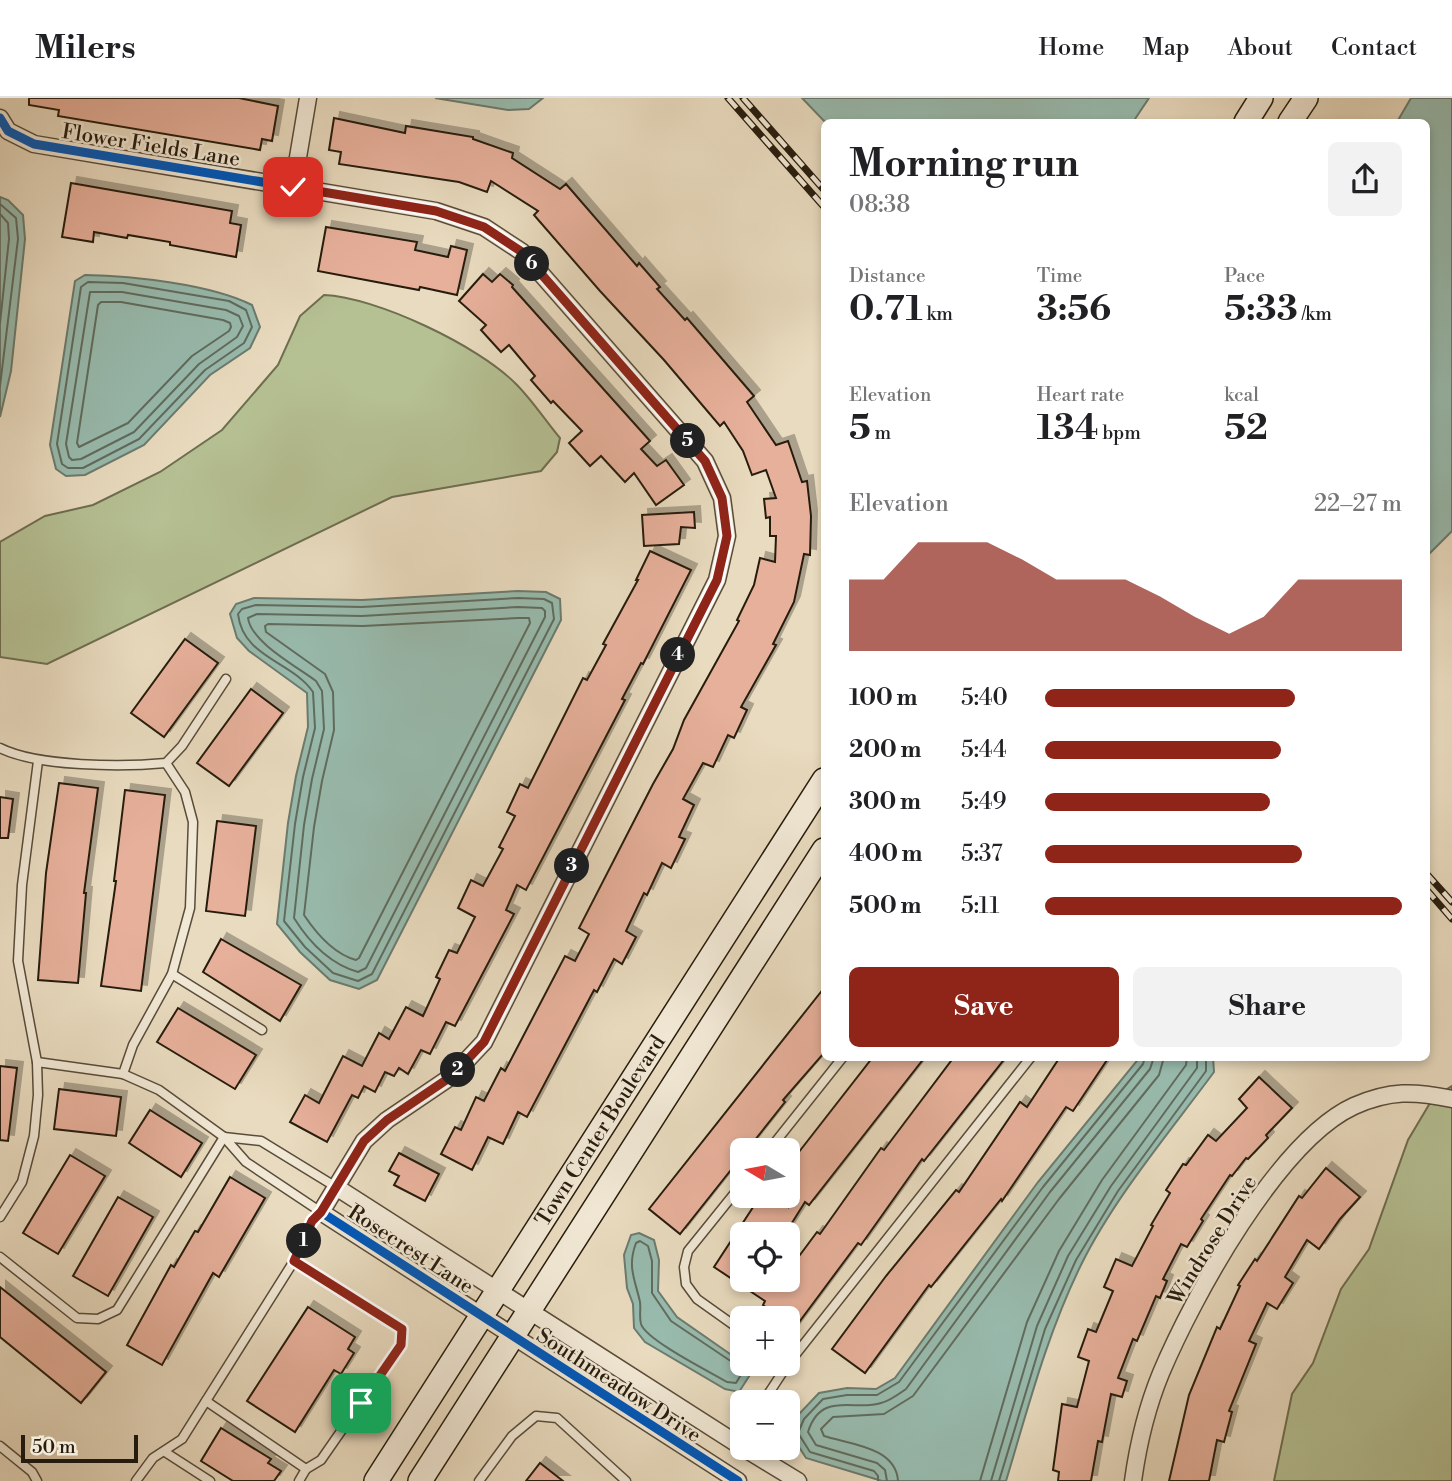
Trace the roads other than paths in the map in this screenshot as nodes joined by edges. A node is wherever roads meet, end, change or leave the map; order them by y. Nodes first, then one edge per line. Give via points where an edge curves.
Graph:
1 (308, 98) edge
2 (1261, 98) edge
3 (1306, 98) edge
4 (0, 118) edge
5 (1247, 119) edge
6 (1292, 119) edge
7 (293, 187) junction
8 (226, 679) dead end
9 (0, 748) edge
10 (38, 761) junction
11 (166, 763) junction
12 (821, 785) edge
13 (821, 855) edge
14 (172, 974) junction
15 (262, 1030) dead end
16 (840, 1061) edge
17 (1028, 1061) edge
18 (37, 1062) junction
19 (123, 1074) junction
20 (1452, 1099) edge
21 (224, 1137) junction
22 (779, 1138) edge
23 (336, 1187) junction
24 (730, 1199) edge
25 (321, 1212) junction
26 (0, 1217) edge
27 (0, 1257) edge
28 (294, 1261) junction
29 (498, 1290) junction
30 (529, 1310) junction
31 (482, 1316) junction
32 (730, 1322) edge
33 (513, 1336) junction
34 (800, 1349) edge
35 (206, 1401) junction
36 (730, 1436) edge
37 (0, 1446) edge
38 (165, 1452) junction
39 (730, 1453) edge
40 (766, 1460) edge
41 (306, 1469) junction
42 (716, 1469) junction
43 (37, 1481) edge
44 (136, 1481) edge
45 (209, 1481) edge
46 (299, 1481) edge
47 (376, 1481) edge
48 (419, 1481) edge
49 (479, 1481) edge
50 (626, 1481) edge
51 (738, 1481) edge
52 (797, 1481) edge
53 (1133, 1481) edge

1 - 7 street
2 - 5 main road
3 - 6 main road
4 - 7 street, Flower Fields Lane via 8,131 34,144
7 - 23 street, Flower Fields Lane via 436,211 484,227 522,252 705,461 722,498 727,536 717,580 484,1042 452,1076 364,1141
8 - 11 lane
9 - 10 lane
10 - 11 lane
10 - 18 lane via 22,885 18,961
11 - 14 lane via 185,792 193,822 190,908
12 - 29 main road, Town Center Boulevard
13 - 30 main road, Town Center Boulevard
14 - 15 lane
14 - 19 lane via 133,1045
16 - 22 lane
17 - 34 lane
18 - 19 lane
18 - 26 lane via 34,1136 22,1182
19 - 21 lane via 159,1090
20 - 53 street, Windrose Drive via 1394,1093 1353,1107 1312,1133 1259,1197 1202,1289 1160,1375
21 - 23 lane via 261,1141
21 - 25 lane via 246,1162
21 - 27 lane via 117,1310 98,1320 77,1318
23 - 25 street, Flower Fields Lane
23 - 29 street, Rosecrest Lane
24 - 32 lane via 688,1251 684,1267 686,1284 697,1299
25 - 28 lane via 312,1221
25 - 31 street, Rosecrest Lane
28 - 35 lane
28 - 41 lane via 402,1329 401,1345 321,1460
29 - 30 street, Rosecrest Lane
29 - 31 main road, Town Center Boulevard
30 - 33 main road, Town Center Boulevard
30 - 36 street, Southmeadow Drive
31 - 33 street, Southmeadow Drive
31 - 47 main road, Town Center Boulevard
33 - 42 street, Southmeadow Drive
33 - 48 main road, Town Center Boulevard
35 - 38 lane via 182,1440
35 - 41 lane
37 - 43 lane
38 - 44 lane via 153,1458
38 - 45 lane
39 - 42 street
40 - 52 street, Southmeadow Drive
41 - 46 lane
42 - 51 street, Southmeadow Drive
49 - 50 lane via 512,1436 536,1416 557,1418

